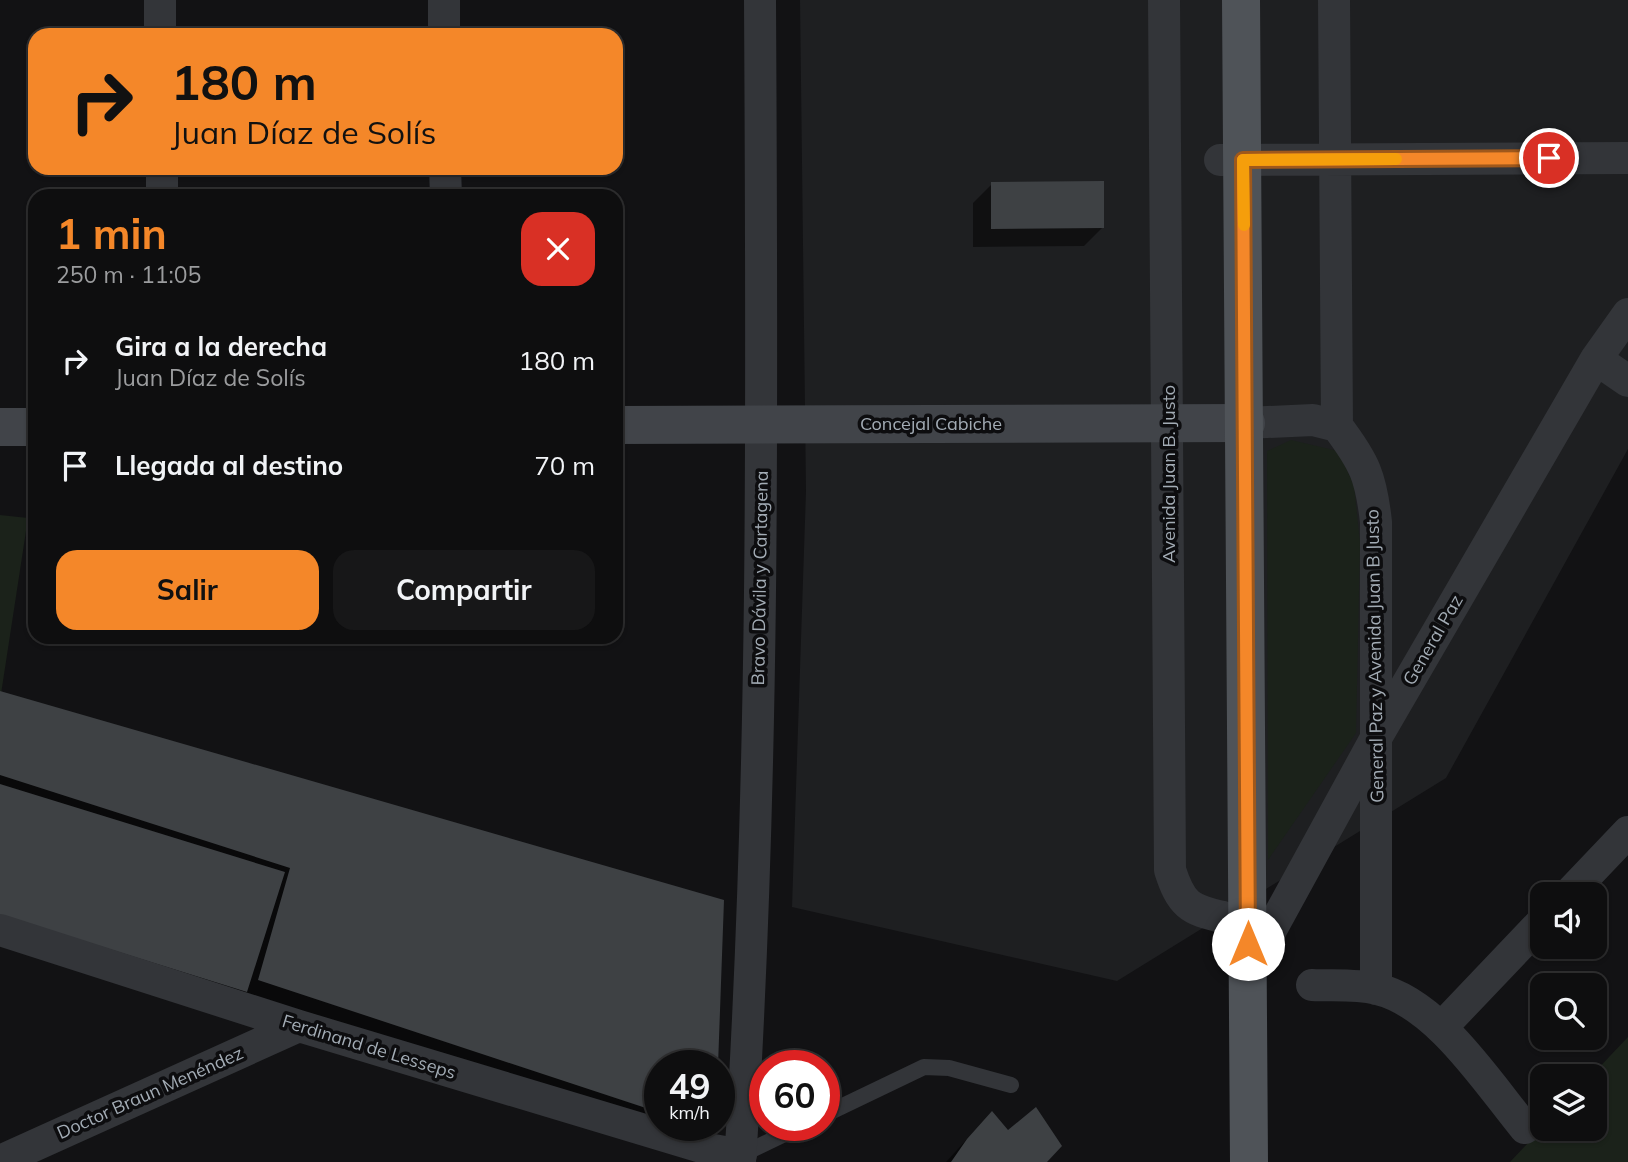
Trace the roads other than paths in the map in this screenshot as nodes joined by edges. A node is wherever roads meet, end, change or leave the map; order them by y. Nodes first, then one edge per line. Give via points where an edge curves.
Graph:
1 (160, 0) edge
2 (443, 0) edge
3 (760, 0) edge
4 (1164, 0) edge
5 (1220, 0) edge
6 (1241, 0) edge
7 (1334, 0) edge
8 (160, 28) edge
9 (444, 28) edge
10 (1628, 158) edge
11 (1231, 160) junction
12 (1338, 160) junction
13 (1628, 314) edge
14 (1596, 359) junction
15 (1628, 380) edge
16 (1169, 422) junction
17 (1233, 423) junction
18 (623, 425) edge
19 (762, 425) junction
20 (1337, 426) junction
21 (0, 427) edge
22 (28, 427) edge
23 (1376, 738) junction
24 (1628, 832) edge
25 (1580, 882) edge
26 (1223, 917) junction
27 (0, 930) edge
28 (1530, 935) edge
29 (1248, 972) junction
30 (1312, 985) dead end
31 (1376, 989) junction
32 (299, 1026) junction
33 (1441, 1028) junction
34 (1011, 1085) dead end
35 (840, 1107) edge
36 (1525, 1128) dead end
37 (774, 1141) edge
38 (700, 1155) edge
39 (741, 1159) edge
40 (0, 1161) edge
41 (1224, 1162) edge
42 (1249, 1162) edge

1 - 8 street
2 - 9 street
3 - 19 street, Bravo Dávila y Cartagena
4 - 16 street, Avenida Juan B. Justo
5 - 11 main road
6 - 11 main road
7 - 12 street
10 - 12 street
11 - 12 street
11 - 17 main road
12 - 20 street
13 - 14 street, General Paz
14 - 15 street
14 - 23 street, General Paz
16 - 17 main road, Concejal Cabiche
16 - 19 main road, Concejal Cabiche
16 - 26 street, Avenida Juan B. Justo via 1170,870 1178,894 1195,911
17 - 20 street via 1313,420
17 - 26 main road
17 - 29 main road
18 - 19 main road, Concejal Cabiche
19 - 39 street, Bravo Dávila y Cartagena via 757,796
20 - 23 street, General Paz y Avenida Juan B Justo via 1367,469 1373,493
21 - 22 main road
23 - 29 street, General Paz
23 - 31 street, General Paz y Avenida Juan B Justo
24 - 25 street
26 - 41 main road
27 - 32 street, Ferdinand de Lesseps
28 - 33 street
29 - 42 main road
30 - 31 street
31 - 33 street via 1411,1002
32 - 38 street, Ferdinand de Lesseps
32 - 40 street, Doctor Braun Menéndez
33 - 36 street
34 - 35 lane via 949,1068 924,1067
37 - 39 lane
38 - 39 street, Ferdinand de Lesseps

